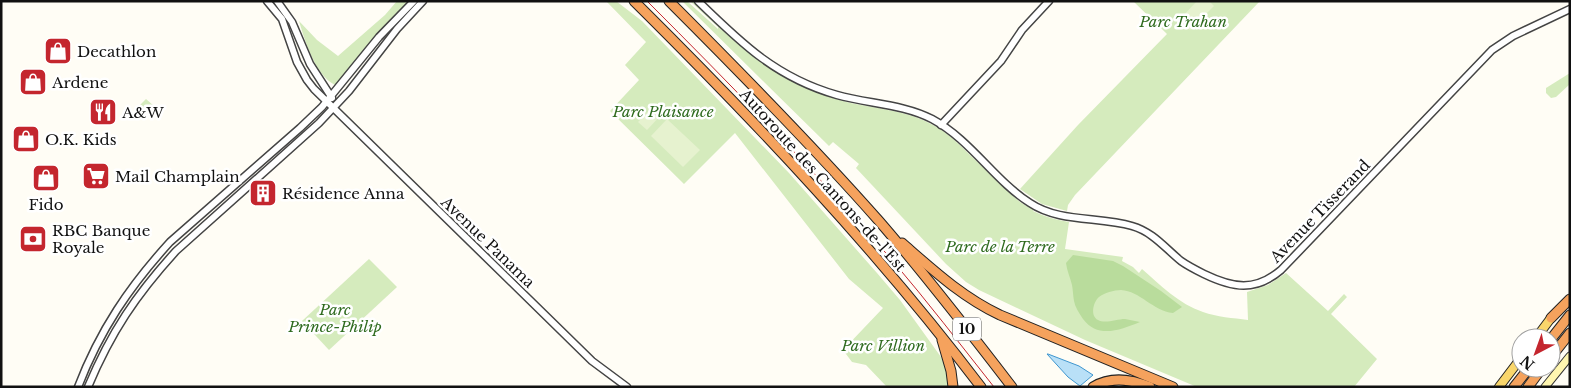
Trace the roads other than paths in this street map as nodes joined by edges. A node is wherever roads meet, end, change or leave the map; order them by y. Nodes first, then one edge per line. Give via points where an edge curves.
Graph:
1 (267, 1) edge
2 (277, 1) edge
3 (414, 1) edge
4 (423, 1) edge
5 (634, 1) edge
6 (669, 1) edge
7 (698, 1) edge
8 (1049, 1) edge
9 (1570, 9) edge
10 (332, 96) junction
11 (327, 102) junction
12 (335, 108) junction
13 (941, 125) junction
14 (881, 223) junction
15 (1570, 292) edge
16 (1570, 299) edge
17 (118, 306) junction
18 (126, 312) junction
19 (1570, 315) edge
20 (1551, 318) junction
21 (1544, 328) edge
22 (1560, 328) edge
23 (1570, 333) edge
24 (940, 335) junction
25 (1561, 344) edge
26 (1570, 356) edge
27 (1511, 371) edge
28 (78, 387) edge
29 (88, 387) edge
30 (627, 387) edge
31 (953, 387) edge
32 (981, 387) edge
33 (1012, 387) edge
34 (1093, 387) edge
35 (1150, 387) edge
36 (1173, 387) edge
37 (1499, 387) edge
38 (1545, 387) edge

1 - 11 street, Avenue Panama via 282,19 307,80
2 - 10 street, Avenue Panama via 291,20 310,64
3 - 10 street via 379,37
4 - 12 street
5 - 24 highway, Autoroute des Cantons-de-l'Est / 10 via 794,164
6 - 14 highway, Autoroute des Cantons-de-l'Est / 10 via 794,127
7 - 13 street, Avenue Tisserand via 746,46 789,76 837,95 914,111
8 - 13 street via 1022,30 1001,61
9 - 13 street, Avenue Tisserand via 1512,36 1492,50 1284,267 1269,279 1250,286 1228,284 1206,275 1184,263 1139,228 1064,216 1038,208 1018,195
10 - 11 street
10 - 12 street, Avenue Panama
11 - 12 street, Avenue Panama
11 - 17 street via 170,242
12 - 18 street via 176,251
12 - 30 street, Avenue Panama via 592,361
14 - 33 highway, Autoroute des Cantons-de-l'Est / 10
14 - 36 highway via 944,280 978,304
15 - 20 main road
16 - 20 highway
17 - 18 street
17 - 28 street
18 - 29 street via 109,340
19 - 22 highway
20 - 21 main road
23 - 25 highway
24 - 31 highway
24 - 32 highway, Autoroute des Cantons-de-l'Est / 10
26 - 38 main road
27 - 37 main road
34 - 35 highway via 1104,381 1118,380

